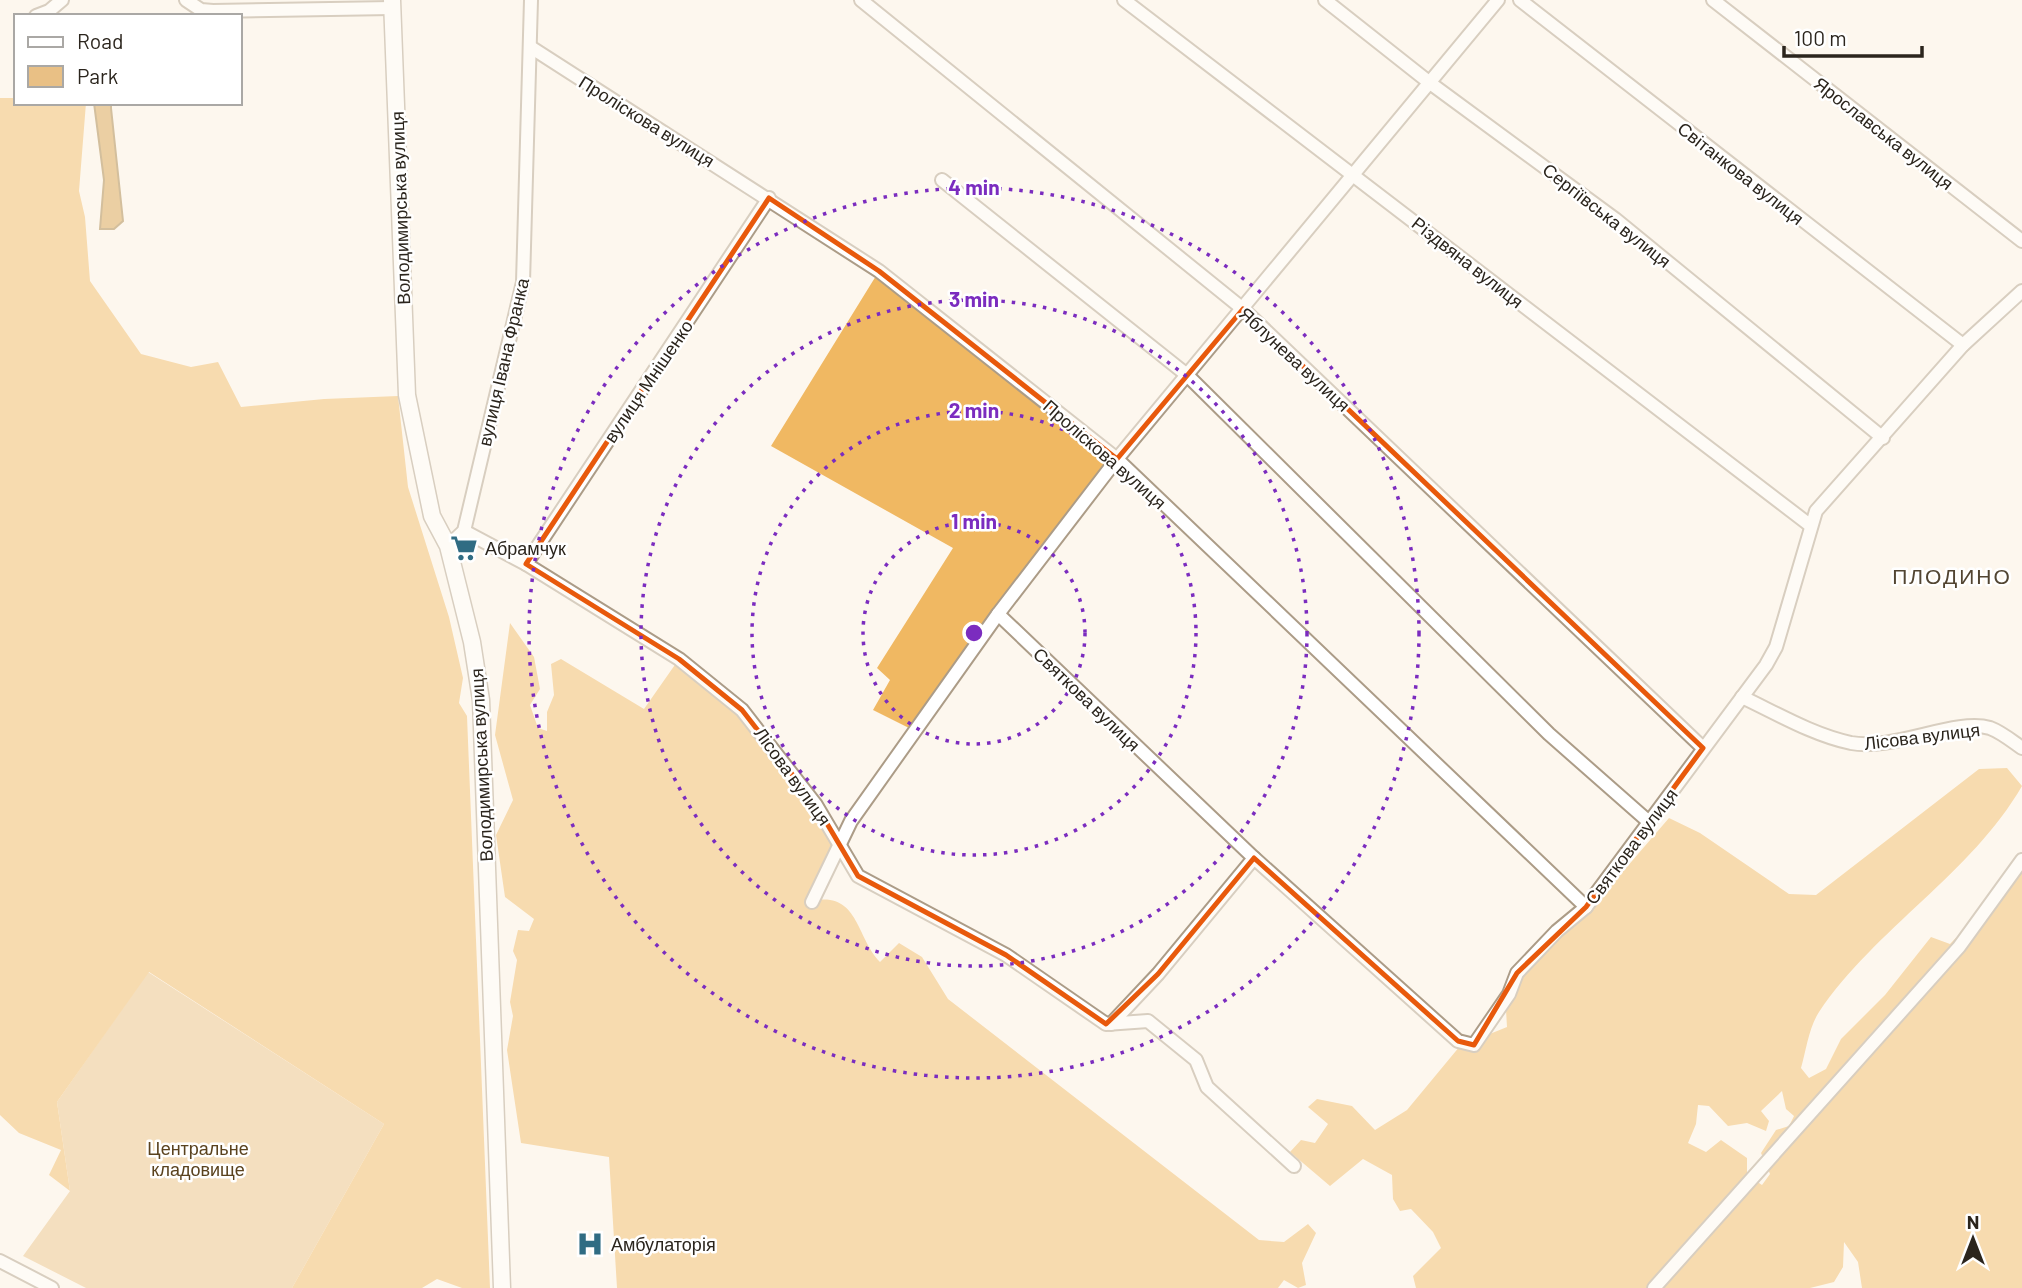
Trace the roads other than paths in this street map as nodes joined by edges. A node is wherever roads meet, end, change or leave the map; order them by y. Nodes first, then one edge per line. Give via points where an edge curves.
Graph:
1 (62, 0) edge
2 (186, 0) edge
3 (531, 0) edge
4 (861, 0) edge
5 (1125, 0) edge
6 (1325, 0) edge
7 (1498, 0) edge
8 (1520, 0) edge
9 (1713, 0) edge
10 (392, 4) edge
11 (41, 14) edge
12 (532, 48) junction
13 (1430, 83) junction
14 (1355, 175) junction
15 (942, 180) dead end
16 (769, 198) junction
17 (2022, 241) edge
18 (2022, 291) edge
19 (1243, 309) junction
20 (1963, 345) junction
21 (1187, 375) junction
22 (1882, 438) junction
23 (1117, 459) junction
24 (1811, 526) junction
25 (464, 531) junction
26 (448, 547) junction
27 (526, 564) junction
28 (998, 614) junction
29 (1742, 697) junction
30 (1703, 748) junction
31 (2022, 748) edge
32 (1649, 822) junction
33 (840, 842) junction
34 (1254, 858) junction
35 (2022, 859) edge
36 (812, 902) dead end
37 (1586, 908) junction
38 (1111, 1024) junction
39 (1294, 1166) dead end
40 (0, 1261) edge
41 (52, 1288) edge
42 (502, 1288) edge
43 (1654, 1288) edge

1 - 11 street
2 - 10 street via 201,10 213,11
3 - 12 street, вулиця Івана Франка
4 - 19 street, Яблунева вулиця
5 - 14 street, Різдвяна вулиця
6 - 13 street, Сергіївська вулиця
7 - 13 street
8 - 20 street, Світанкова вулиця
9 - 17 street, Ярославська вулиця
10 - 26 main road, Володимирська вулиця via 407,395 432,516
12 - 16 street, Проліскова вулиця
12 - 25 street, вулиця Івана Франка via 523,282
13 - 14 street
13 - 22 street, Сергіївська вулиця via 1615,219
14 - 19 street
14 - 24 street, Різдвяна вулиця
15 - 21 street
16 - 23 street, Проліскова вулиця via 879,271
16 - 27 street, вулиця Мнішенко
18 - 20 street, Святкова вулиця
19 - 21 street
19 - 30 street, Яблунева вулиця
20 - 22 street, Святкова вулиця
21 - 23 street
21 - 32 street via 1549,734
22 - 24 street, Святкова вулиця via 1816,511
23 - 28 street
23 - 37 street, Проліскова вулиця
24 - 29 street, Святкова вулиця via 1776,647
25 - 26 street
25 - 27 street, Лісова вулиця
26 - 42 main road, Володимирська вулиця via 481,700
27 - 33 street, Лісова вулиця via 678,659 742,710 786,763
28 - 33 street via 913,730
28 - 34 street, Святкова вулиця
29 - 30 street, Святкова вулиця
29 - 31 street, Лісова вулиця via 1815,732 1853,743 1919,738 1978,726
30 - 32 street, Святкова вулиця
32 - 37 street, Святкова вулиця
33 - 36 street
33 - 38 street, Лісова вулиця via 858,876 1006,955
34 - 37 street, Святкова вулиця via 1458,1041 1474,1045 1509,994 1517,973
34 - 38 street
35 - 43 street via 1959,947
38 - 39 street via 1148,1021 1196,1060 1207,1087
40 - 41 street

